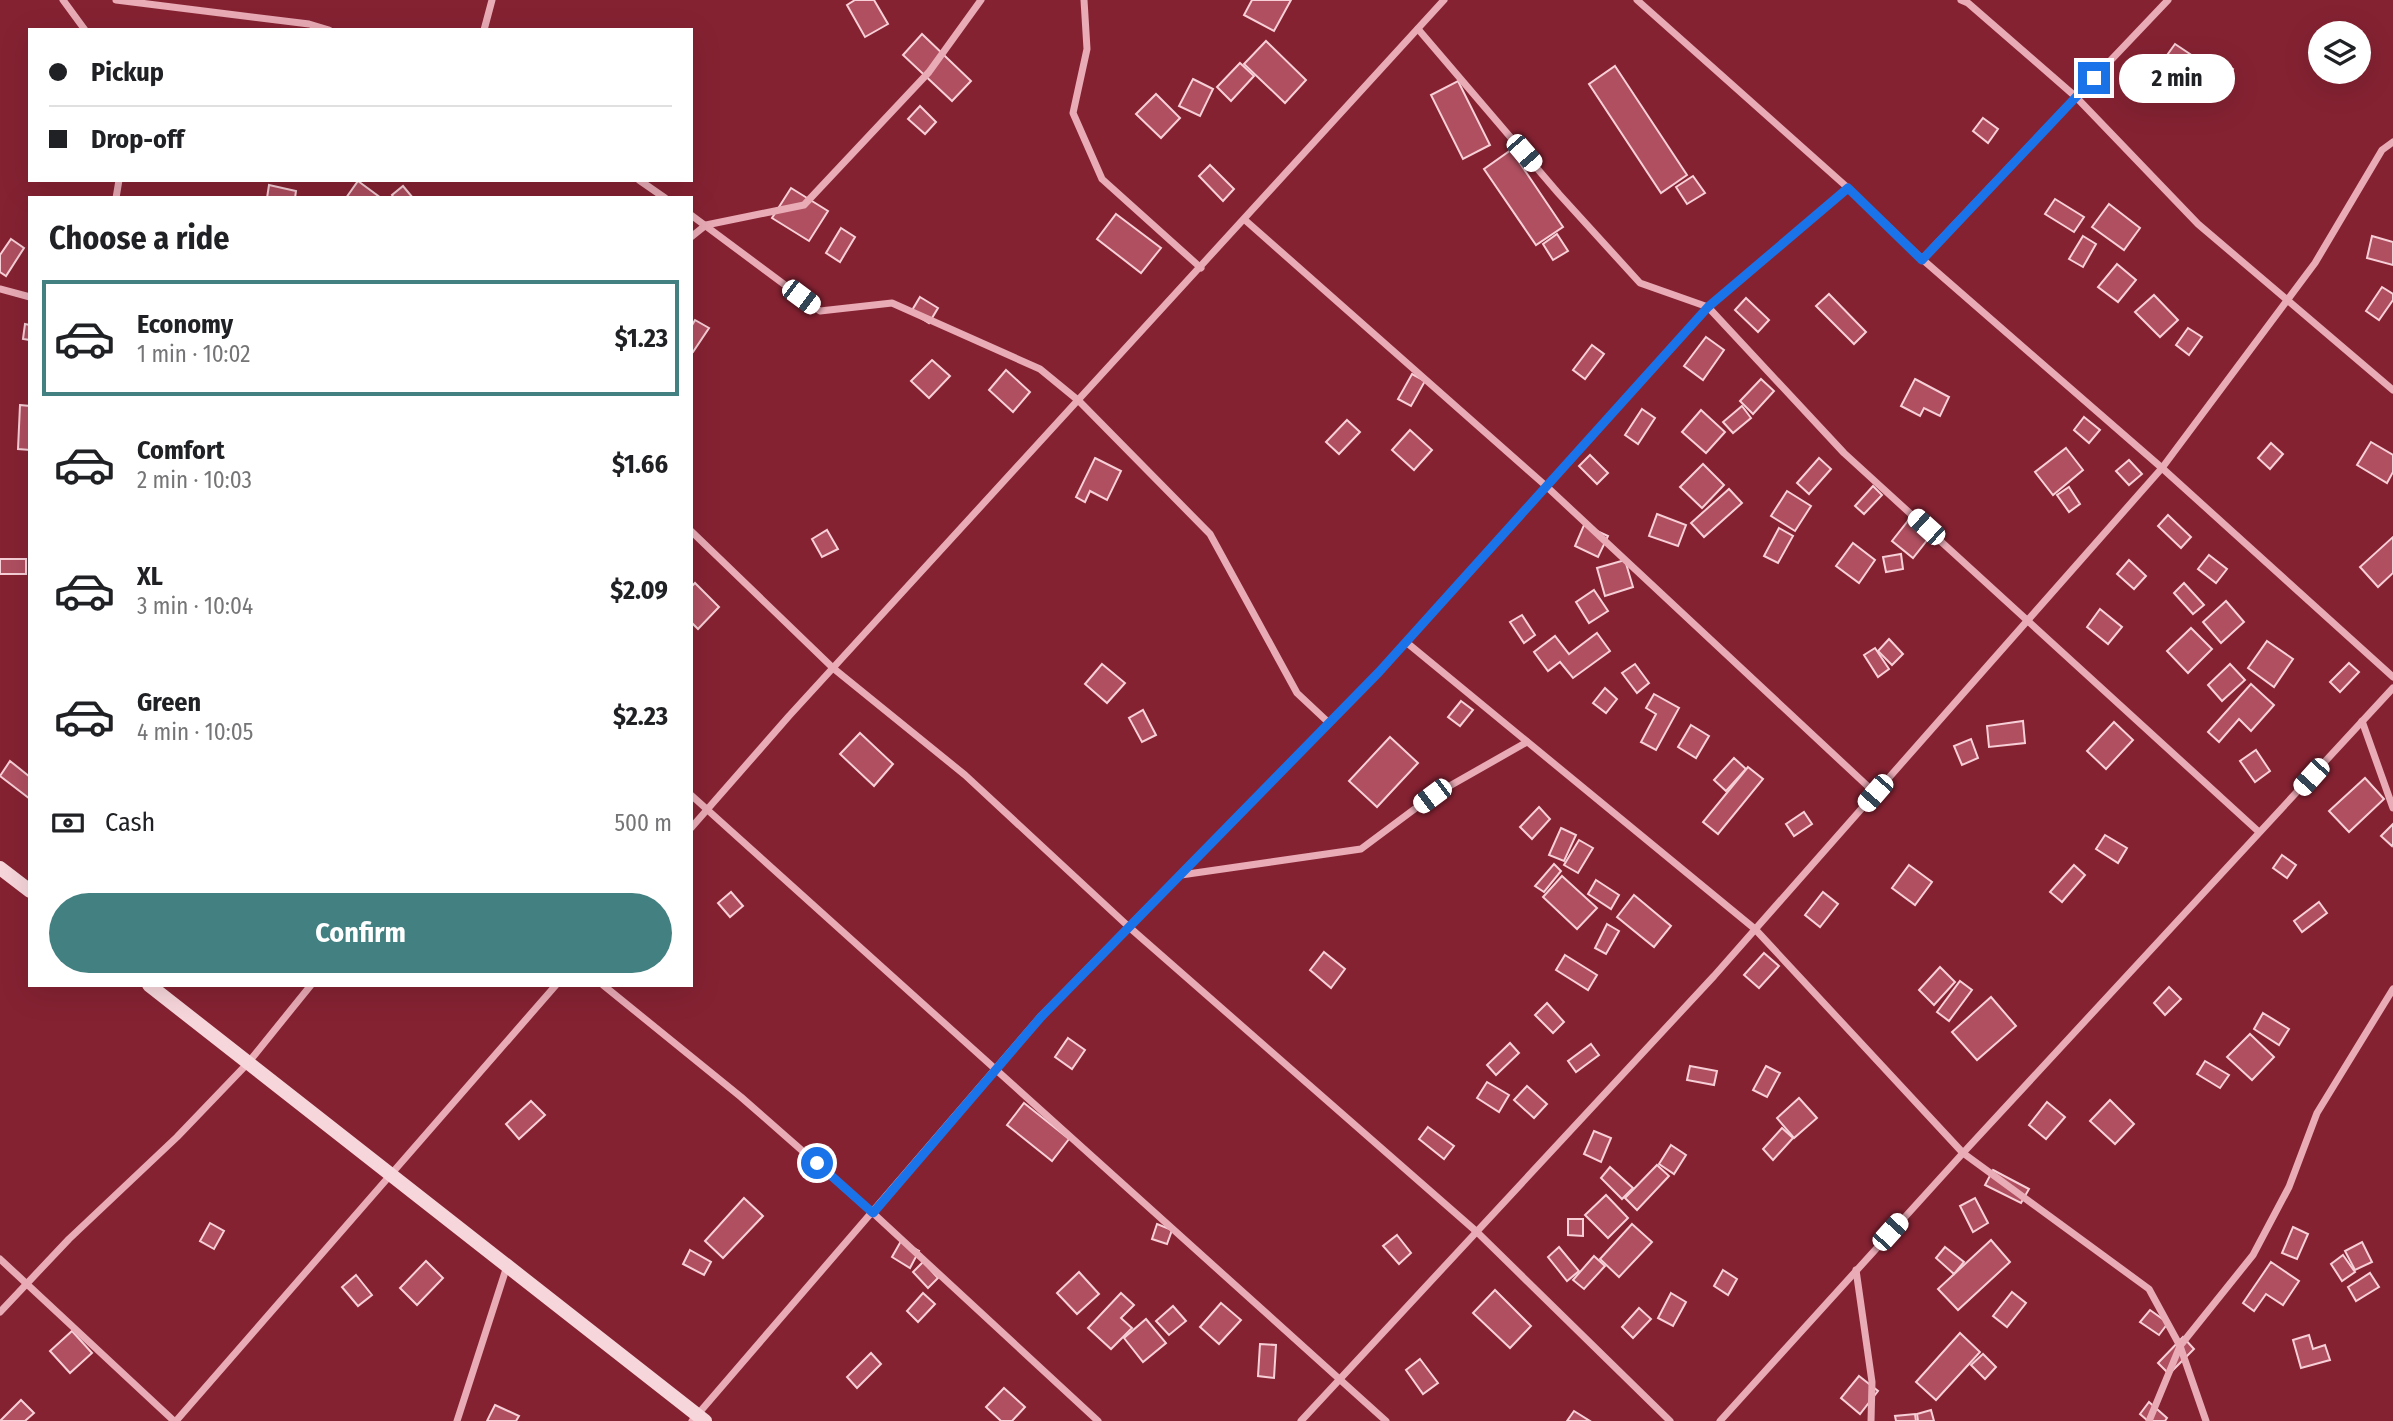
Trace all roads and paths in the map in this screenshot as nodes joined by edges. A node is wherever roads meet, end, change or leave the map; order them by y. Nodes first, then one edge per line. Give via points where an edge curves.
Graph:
1 (63, 0) edge
2 (116, 0) edge
3 (492, 0) edge
4 (981, 0) edge
5 (1084, 0) edge
6 (1444, 0) edge
7 (1637, 0) edge
8 (1961, 0) edge
9 (2168, 0) edge
10 (84, 28) edge
11 (322, 28) edge
12 (485, 28) edge
13 (1418, 29) junction
14 (2076, 97) junction
15 (2393, 142) edge
16 (642, 182) edge
17 (1848, 188) junction
18 (662, 196) edge
19 (693, 216) edge
20 (1245, 220) junction
21 (706, 225) junction
22 (693, 235) edge
23 (1922, 260) junction
24 (1201, 268) junction
25 (0, 289) edge
26 (28, 296) edge
27 (2288, 299) junction
28 (1708, 307) junction
29 (2393, 390) edge
30 (1079, 401) junction
31 (2162, 468) junction
32 (1546, 486) junction
33 (693, 533) edge
34 (2027, 621) junction
35 (1405, 642) junction
36 (833, 668) junction
37 (2393, 677) edge
38 (2393, 688) edge
39 (2362, 721) junction
40 (1329, 723) junction
41 (1527, 742) junction
42 (1875, 793) junction
43 (693, 797) edge
44 (2393, 808) edge
45 (708, 809) junction
46 (693, 826) edge
47 (2259, 832) junction
48 (0, 868) edge
49 (1181, 875) junction
50 (28, 889) edge
51 (1129, 927) junction
52 (1755, 929) junction
53 (152, 987) edge
54 (309, 987) edge
55 (554, 987) edge
56 (605, 987) edge
57 (2393, 989) edge
58 (247, 1063) junction
59 (995, 1071) junction
60 (1963, 1153) junction
61 (392, 1176) junction
62 (873, 1213) junction
63 (1476, 1232) junction
64 (0, 1259) edge
65 (507, 1266) junction
66 (1856, 1270) junction
67 (25, 1285) junction
68 (0, 1312) edge
69 (2180, 1346) junction
70 (1340, 1378) junction
71 (698, 1419) edge
72 (175, 1421) edge
73 (457, 1421) edge
74 (1098, 1421) edge
75 (1301, 1421) edge
76 (1386, 1421) edge
77 (1670, 1421) edge
78 (1720, 1421) edge
79 (1871, 1421) edge
80 (2149, 1421) edge
81 (2206, 1421) edge

1 - 10 street
2 - 11 street
3 - 12 street
4 - 21 street via 929,72 804,205
5 - 24 street via 1087,49 1073,113 1097,168 1102,179
6 - 13 street
7 - 17 street
8 - 14 street
9 - 14 street
13 - 20 street
13 - 28 street via 1640,283
14 - 23 street
14 - 27 street via 2199,224
15 - 27 street via 2382,150 2315,263
16 - 18 street
17 - 23 street
17 - 28 street
19 - 21 street
20 - 24 street
20 - 32 street
21 - 22 street
21 - 30 street via 820,311 892,303 1040,369
23 - 31 street
24 - 30 street
25 - 26 street
27 - 29 street
27 - 31 street
28 - 32 street
28 - 34 street via 1844,453
30 - 36 street
30 - 40 street via 1210,534 1297,693
31 - 34 street
31 - 37 street
32 - 35 street
32 - 42 street
33 - 36 street
34 - 42 street
34 - 47 street
35 - 40 street
35 - 41 street
36 - 45 street
36 - 51 street via 965,775
38 - 39 street
39 - 44 street
39 - 47 street
40 - 49 street
41 - 49 street via 1432,796 1361,849
41 - 52 street
42 - 52 street
43 - 45 street
45 - 46 street
45 - 59 street
47 - 60 street
48 - 50 street
49 - 51 street
51 - 59 street
51 - 63 street
52 - 60 street
52 - 63 street
53 - 58 street
54 - 58 street
55 - 61 street
56 - 62 street
57 - 69 street via 2317,1113 2289,1187 2253,1255
58 - 61 street
58 - 67 street
59 - 62 street
59 - 70 street
60 - 66 street
60 - 69 street via 2149,1289
61 - 65 street
61 - 72 street
62 - 71 street
62 - 74 street
63 - 70 street
63 - 77 street
64 - 67 street
65 - 71 street
65 - 73 street
66 - 78 street
66 - 79 street via 1872,1382
67 - 68 street
67 - 72 street
69 - 80 street
69 - 81 street
70 - 75 street
70 - 76 street

